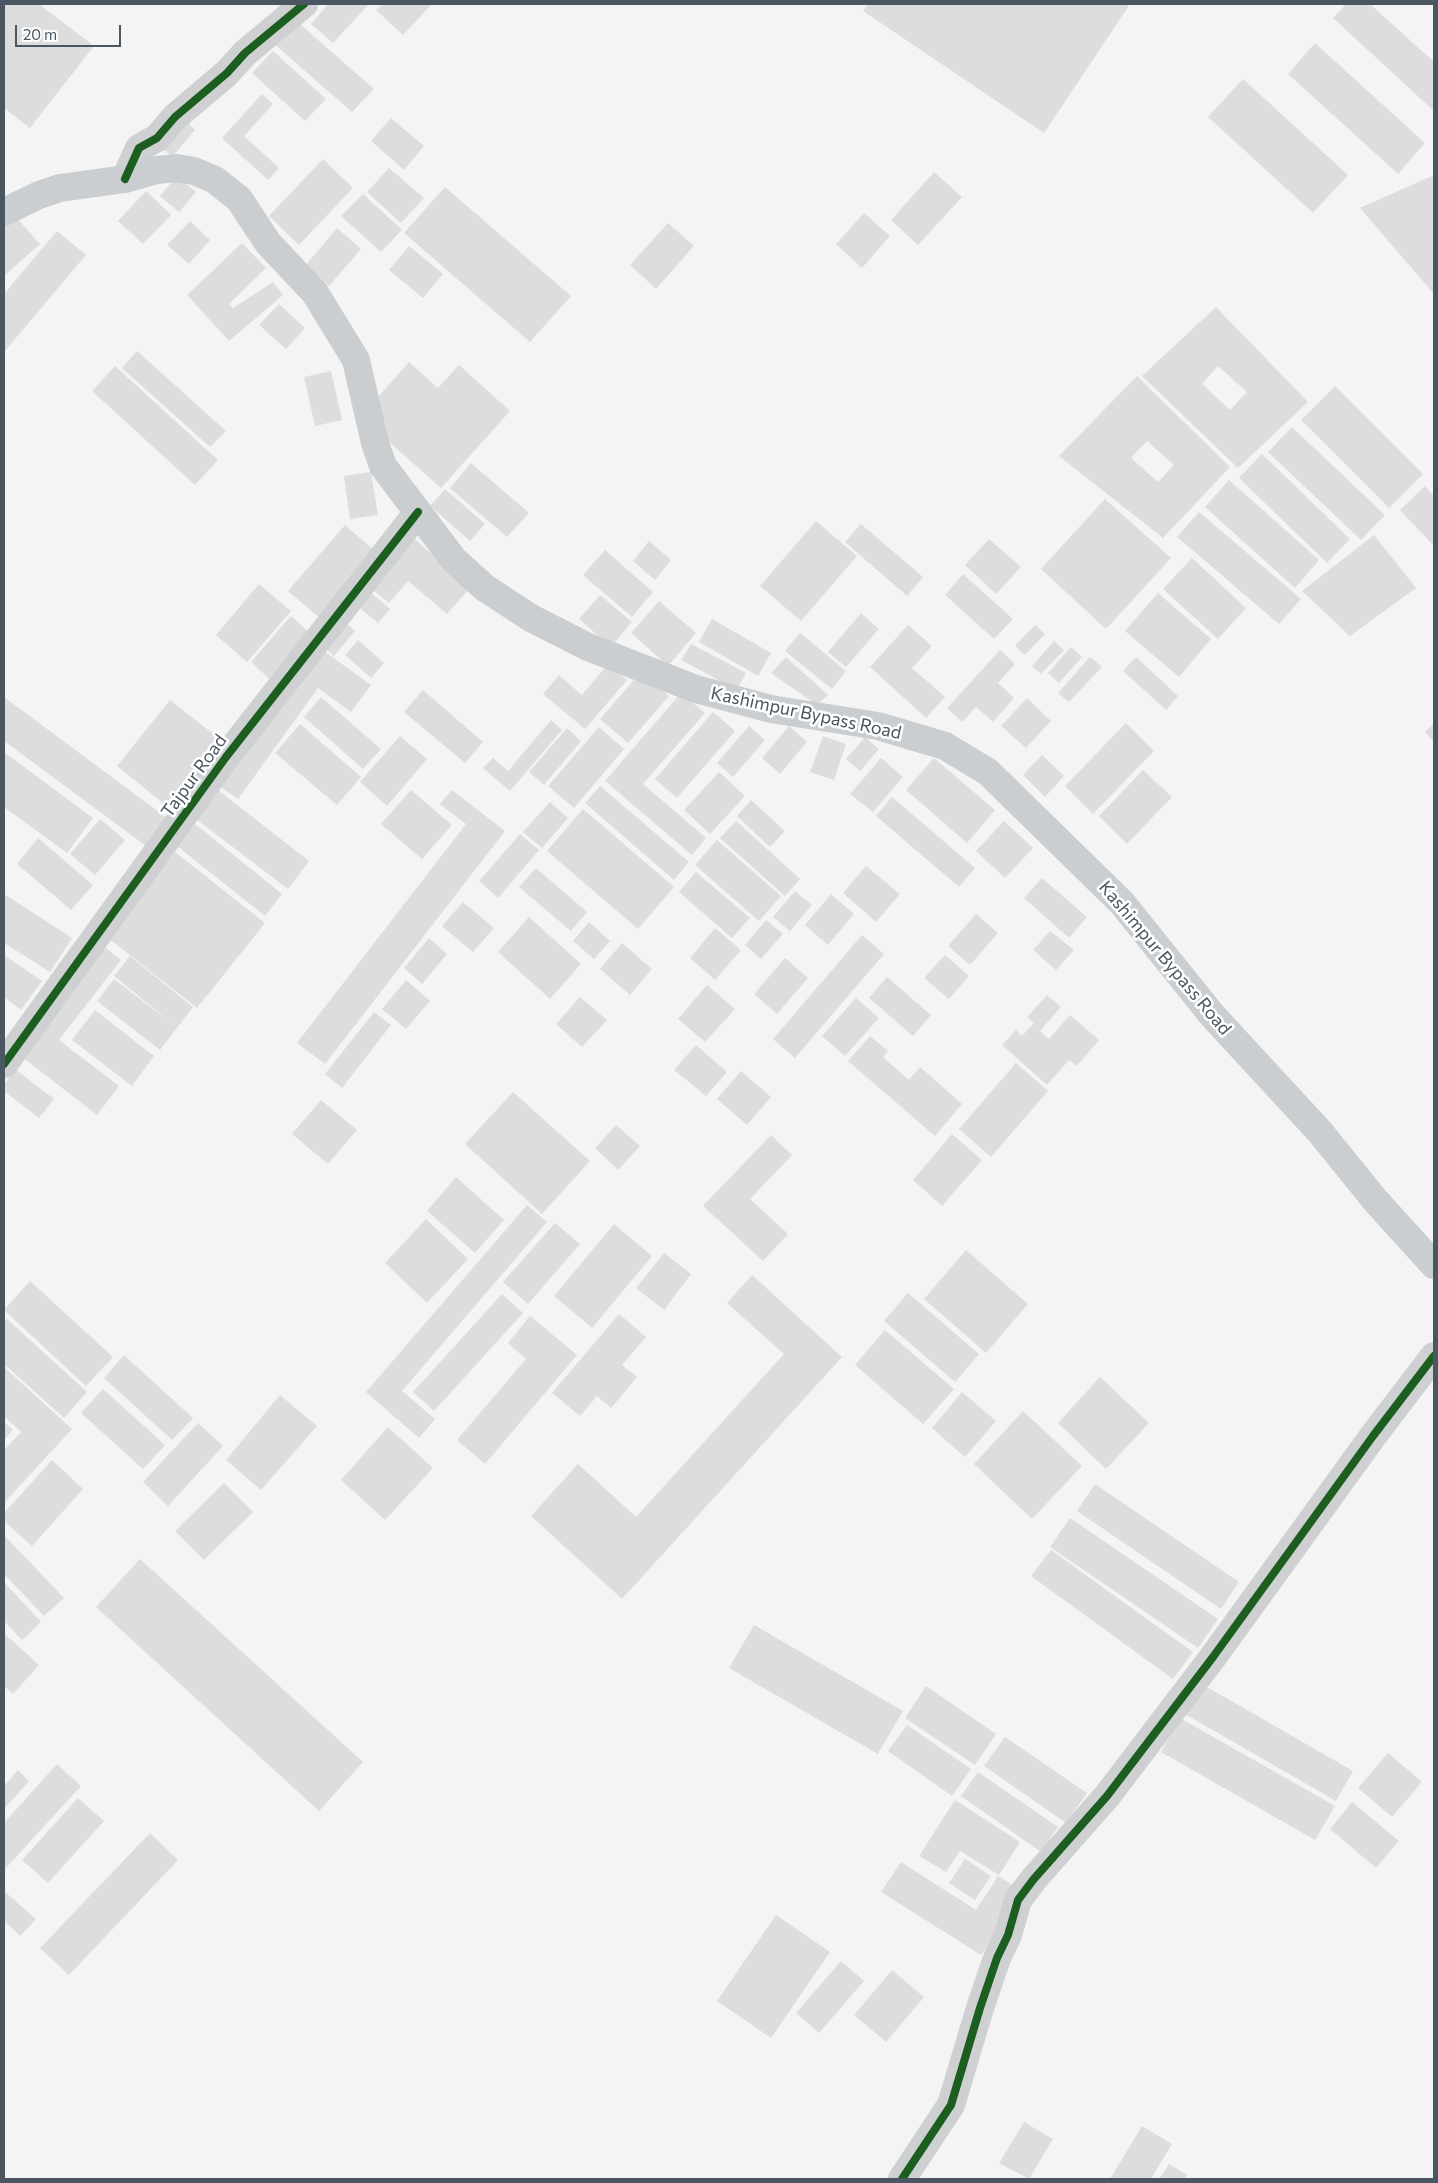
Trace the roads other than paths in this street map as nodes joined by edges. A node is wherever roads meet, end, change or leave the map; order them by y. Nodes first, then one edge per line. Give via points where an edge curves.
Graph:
1 (304, 4) edge
2 (125, 179) junction
3 (4, 212) edge
4 (418, 512) junction
5 (4, 1064) edge
6 (1434, 1265) edge
7 (1434, 1356) edge
8 (902, 2179) edge

1 - 2 street via 175,117 157,138 139,148
2 - 3 main road, Kashimpur Bypass Road via 60,188
2 - 4 main road, Kashimpur Bypass Road via 177,168 215,180 239,199 268,243 314,293 356,360 374,443 383,466
4 - 5 street, Tajpur Road via 226,757
4 - 6 main road, Kashimpur Bypass Road via 454,560 486,588 531,618 588,647 696,690 771,709 887,728 946,746 988,772 1122,903 1212,1015 1320,1132
7 - 8 street via 1119,1781 1018,1900 980,2008 951,2105

